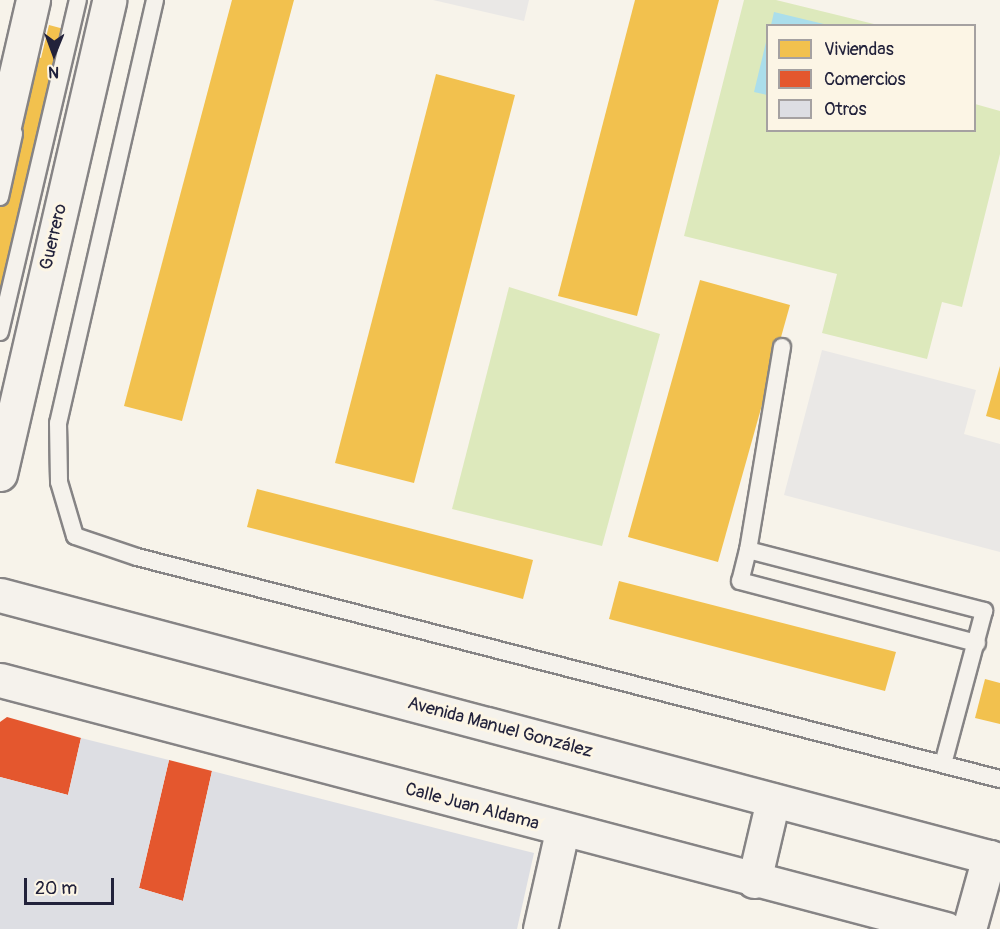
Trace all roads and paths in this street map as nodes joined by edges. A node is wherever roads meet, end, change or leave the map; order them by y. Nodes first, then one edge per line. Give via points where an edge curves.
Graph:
1 (33, 0) edge
2 (48, 0) edge
3 (78, 0) edge
4 (109, 0) edge
5 (155, 0) edge
6 (0, 143) edge
7 (0, 197) edge
8 (0, 332) edge
9 (782, 348) dead end
10 (0, 474) edge
11 (748, 550) junction
12 (0, 596) edge
13 (977, 643) junction
14 (0, 680) edge
15 (943, 764) junction
16 (1000, 779) edge
17 (773, 800) junction
18 (562, 831) junction
19 (994, 858) edge
20 (754, 881) junction
21 (540, 929) edge
22 (946, 929) edge
23 (969, 929) edge

1 - 6 main road
2 - 7 lane
3 - 8 lane
4 - 10 main road, Guerrero
5 - 15 lane via 58,423 59,482 75,536 149,560
9 - 11 lane
11 - 13 lane via 984,611
11 - 13 lane via 740,581
12 - 17 main road, Avenida Manuel González
13 - 15 lane
14 - 18 main road, Calle Juan Aldama
15 - 16 lane
17 - 19 main road, Avenida Manuel González
17 - 20 main road
18 - 20 main road, Calle Juan Aldama
18 - 21 main road
19 - 23 main road
20 - 22 main road, Calle Juan Aldama

